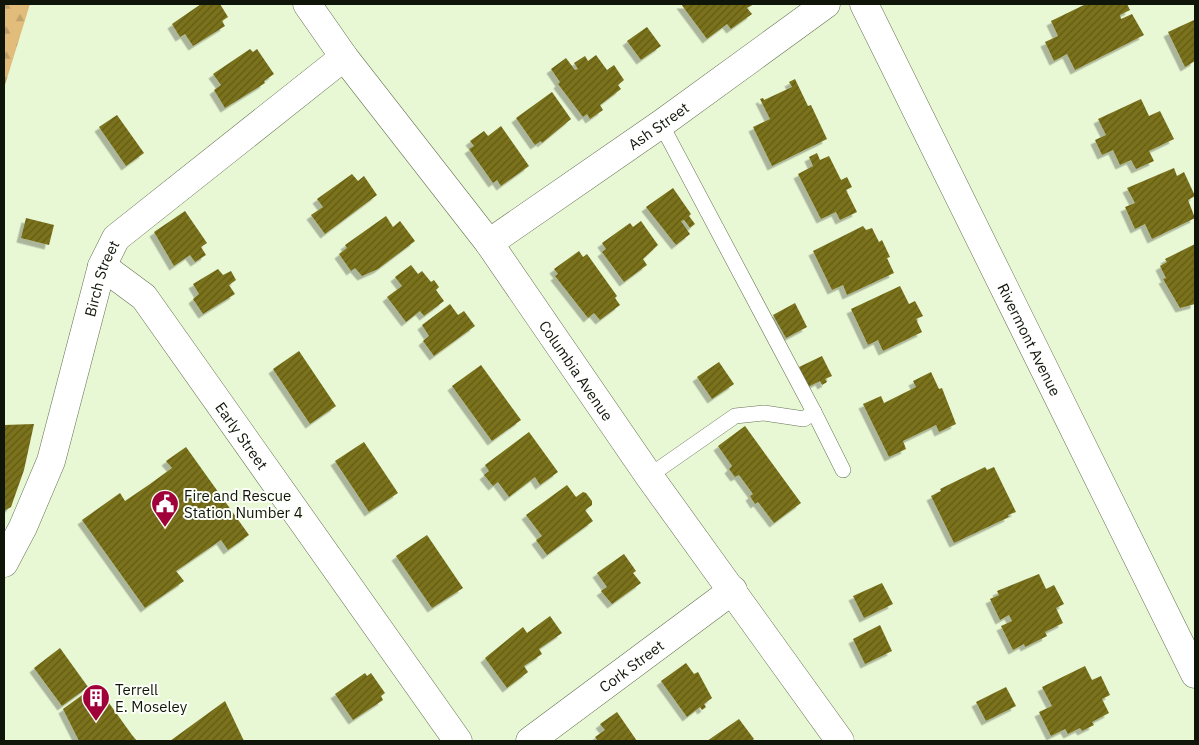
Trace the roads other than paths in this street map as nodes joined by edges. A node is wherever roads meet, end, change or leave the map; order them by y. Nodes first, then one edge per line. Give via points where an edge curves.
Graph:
1 (307, 4) edge
2 (826, 4) edge
3 (864, 4) edge
4 (344, 57) junction
5 (661, 124) junction
6 (488, 243) junction
7 (102, 266) junction
8 (814, 412) junction
9 (843, 470) dead end
10 (649, 476) junction
11 (4, 563) edge
12 (733, 590) junction
13 (1195, 674) edge
14 (458, 741) edge
15 (530, 741) edge
16 (840, 741) edge

1 - 4 street, Columbia Avenue
2 - 5 street, Ash Street
3 - 13 street, Rivermont Avenue
4 - 6 street, Columbia Avenue
4 - 7 street, Birch Street via 116,238
5 - 6 street, Ash Street
5 - 8 lane
6 - 10 street, Columbia Avenue
7 - 11 street, Birch Street via 51,461
7 - 14 street, Early Street via 144,297
8 - 9 lane
8 - 10 lane via 804,419 764,413 735,416
10 - 12 street, Columbia Avenue
12 - 15 street, Cork Street
12 - 16 street, Columbia Avenue

